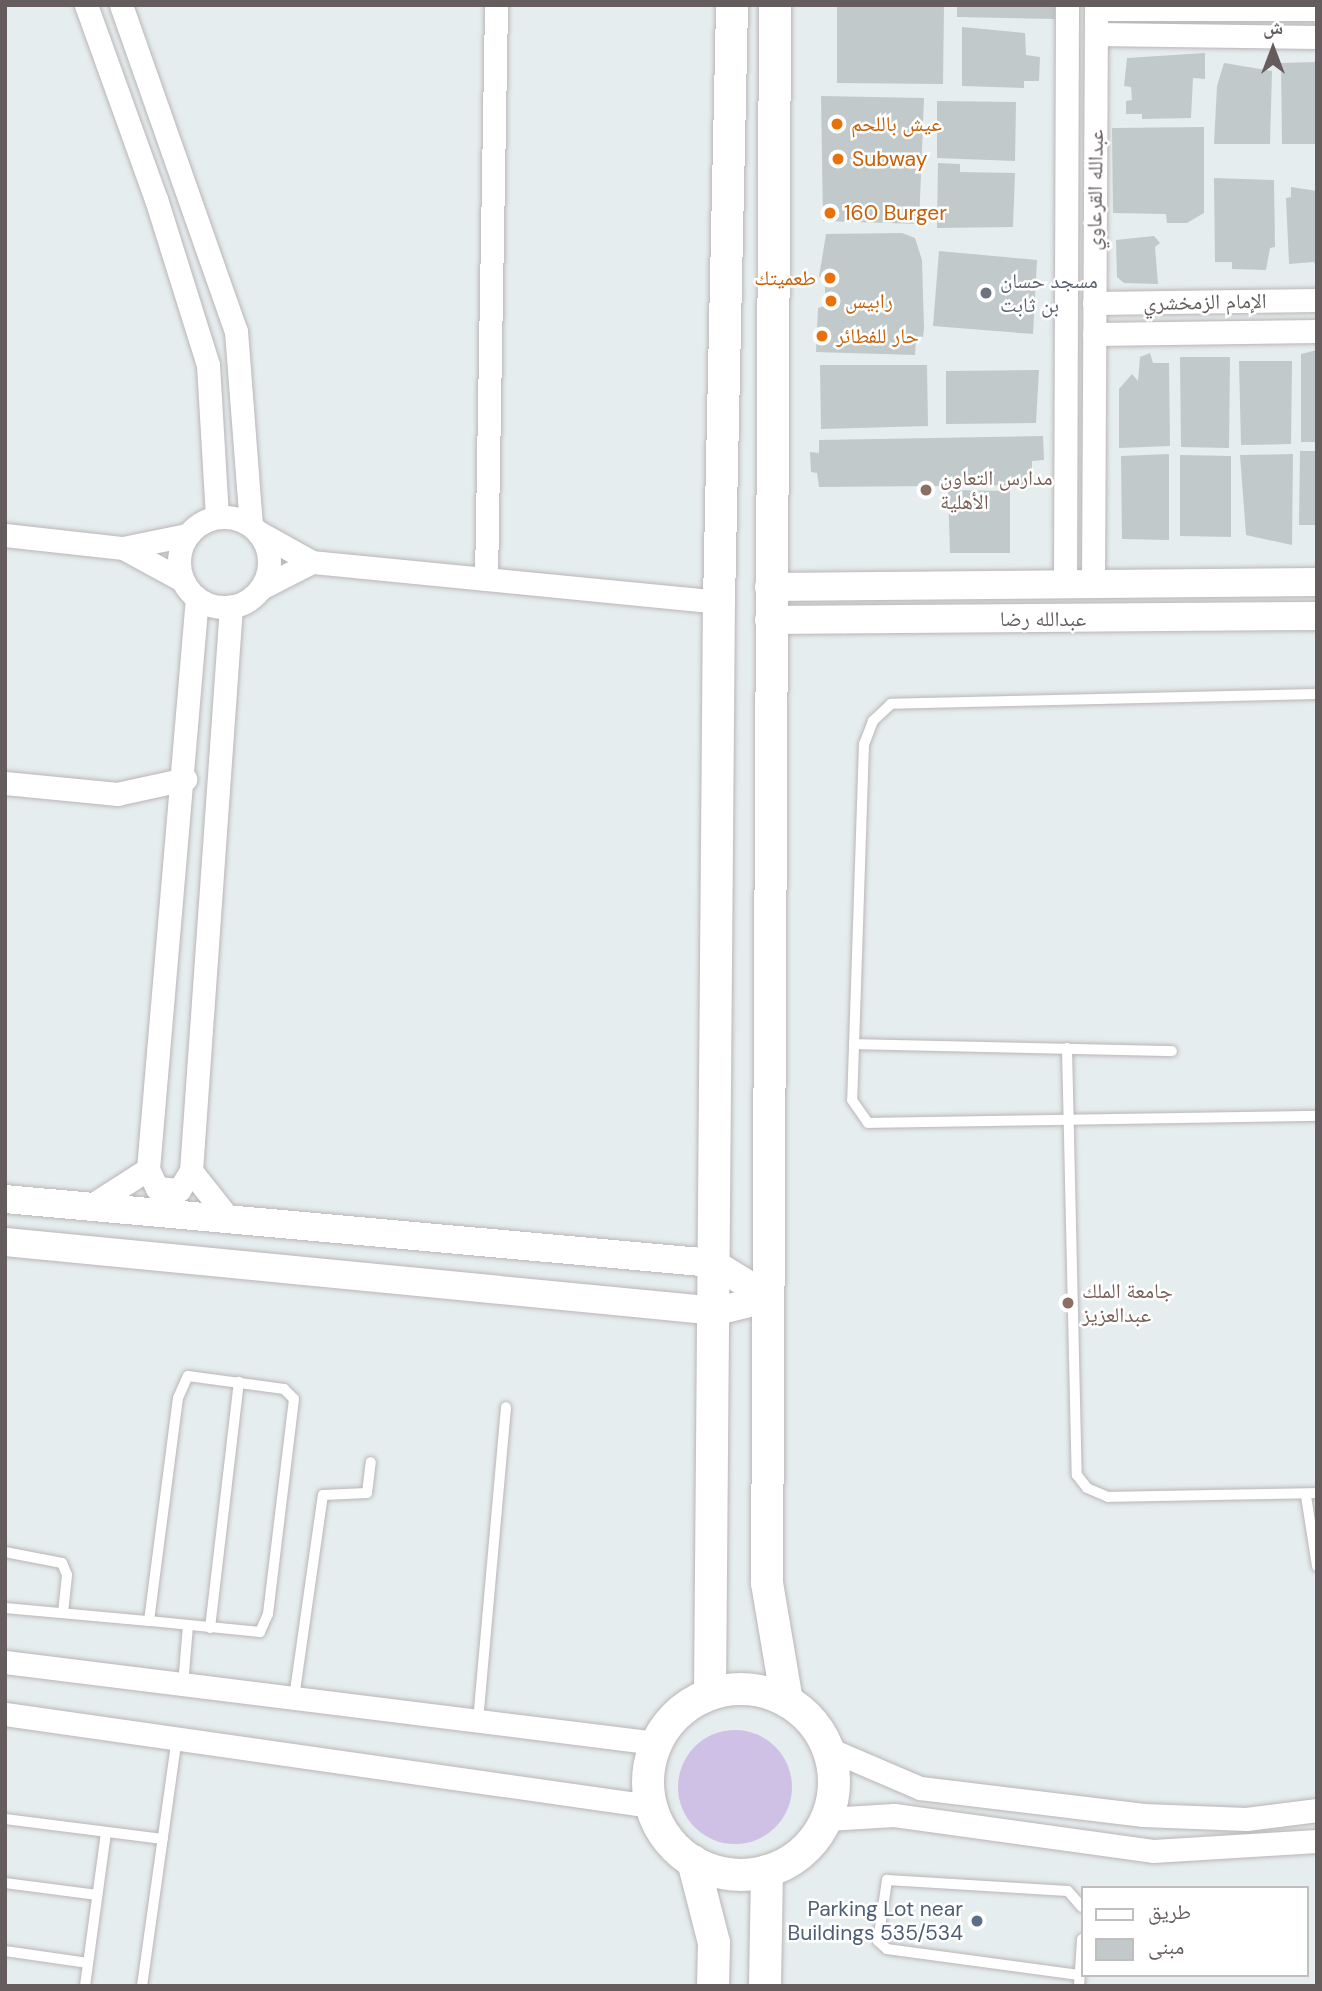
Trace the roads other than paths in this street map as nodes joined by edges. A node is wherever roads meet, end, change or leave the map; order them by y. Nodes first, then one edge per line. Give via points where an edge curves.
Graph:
1 (86, 5) edge
2 (121, 5) edge
3 (496, 5) edge
4 (732, 5) edge
5 (775, 5) edge
6 (1066, 5) edge
7 (1097, 7) edge
8 (1317, 9) edge
9 (1097, 34) junction
10 (1317, 37) edge
11 (1317, 300) edge
12 (1094, 303) junction
13 (1317, 331) edge
14 (1094, 334) junction
15 (217, 517) junction
16 (255, 529) junction
17 (5, 535) edge
18 (187, 535) junction
19 (123, 548) junction
20 (312, 562) junction
21 (486, 579) junction
22 (182, 580) junction
23 (1317, 582) edge
24 (1065, 584) junction
25 (1093, 585) junction
26 (1126, 585) junction
27 (769, 587) junction
28 (261, 588) junction
29 (197, 598) junction
30 (719, 601) junction
31 (231, 606) junction
32 (1317, 616) edge
33 (1130, 619) junction
34 (769, 620) junction
35 (1317, 694) edge
36 (185, 779) junction
37 (5, 783) edge
38 (854, 1044) junction
39 (1067, 1048) junction
40 (1172, 1051) dead end
41 (1317, 1116) edge
42 (1066, 1121) junction
43 (148, 1169) junction
44 (191, 1171) junction
45 (5, 1199) edge
46 (89, 1207) junction
47 (230, 1220) junction
48 (5, 1241) edge
49 (713, 1263) junction
50 (769, 1298) junction
51 (717, 1311) junction
52 (239, 1382) junction
53 (506, 1406) dead end
54 (370, 1462) dead end
55 (1312, 1494) edge
56 (5, 1552) edge
57 (1317, 1566) edge
58 (5, 1608) edge
59 (63, 1612) junction
60 (149, 1621) junction
61 (188, 1626) junction
62 (210, 1628) junction
63 (5, 1662) edge
64 (183, 1685) junction
65 (710, 1694) junction
66 (294, 1698) junction
67 (787, 1701) junction
68 (5, 1714) edge
69 (478, 1721) junction
70 (177, 1738) junction
71 (656, 1743) junction
72 (829, 1749) junction
73 (651, 1806) junction
74 (1317, 1810) edge
75 (5, 1819) edge
76 (827, 1819) junction
77 (106, 1832) junction
78 (163, 1839) junction
79 (1317, 1841) edge
80 (693, 1861) junction
81 (767, 1871) junction
82 (5, 1883) edge
83 (97, 1895) junction
84 (1080, 1905) edge
85 (5, 1951) edge
86 (88, 1963) junction
87 (1079, 1980) edge
88 (85, 1986) edge
89 (142, 1986) edge
90 (713, 1986) edge
91 (765, 1986) edge

1 - 15 street via 208,366
2 - 16 street via 236,331
3 - 21 street
4 - 30 main road
5 - 27 main road
6 - 24 street, عبدالله القرعاوي
7 - 8 street
7 - 9 street, عبدالله القرعاوي
9 - 10 street
9 - 12 street, عبدالله القرعاوي
11 - 12 street, الإمام الزمخشري
12 - 14 street, عبدالله القرعاوي
13 - 14 street, الإمام الزمخشري
14 - 25 street, عبدالله القرعاوي
15 - 16 street
15 - 18 street
16 - 20 street
16 - 28 street via 269,555
17 - 19 street
18 - 19 street
18 - 22 street via 178,561
19 - 22 street
20 - 21 street
20 - 28 street
21 - 30 street
22 - 29 street
23 - 26 street, عبدالله رضا
24 - 25 street, عبدالله رضا
24 - 27 street, عبدالله رضا
25 - 26 street, عبدالله رضا
26 - 33 street
27 - 34 main road
28 - 31 street
29 - 31 street
29 - 36 street
30 - 49 main road
31 - 44 street
32 - 33 street, عبدالله رضا
33 - 34 street, عبدالله رضا
34 - 50 main road
35 - 38 lane via 891,704 873,721 864,744
36 - 37 street via 117,793
36 - 43 street
38 - 39 lane
38 - 42 lane via 852,1100 868,1123
39 - 40 lane
39 - 42 lane
41 - 42 lane
42 - 55 lane via 1077,1475 1087,1488 1108,1497
43 - 44 street via 157,1188 179,1190
43 - 46 street
44 - 47 street
45 - 46 street
46 - 47 street
47 - 49 street
48 - 51 street
49 - 50 street
49 - 51 main road
50 - 51 street
50 - 67 main road via 767,1583
51 - 65 main road
52 - 60 lane via 188,1376 180,1384
52 - 62 lane
52 - 62 lane via 284,1389 294,1399 293,1411 266,1625 260,1632
53 - 69 lane
54 - 66 lane via 367,1493 323,1495
55 - 57 lane
56 - 59 lane via 62,1563 66,1575
58 - 59 lane
59 - 60 lane
60 - 61 lane
61 - 62 lane
61 - 64 lane
63 - 64 street
64 - 66 street
65 - 67 main road via 736,1689
65 - 71 main road via 669,1722
66 - 69 street
67 - 72 main road via 805,1713
68 - 70 street
69 - 71 street
70 - 73 street
70 - 78 lane
71 - 73 main road via 648,1774
72 - 74 street via 920,1788 1143,1815 1246,1819
72 - 76 main road via 834,1796
73 - 80 main road via 674,1847
75 - 77 lane
76 - 79 street via 894,1815 1153,1851
76 - 81 main road via 792,1860
77 - 78 lane
77 - 83 lane
78 - 89 lane
80 - 81 main road via 717,1871
80 - 90 main road via 714,1943
81 - 91 main road
82 - 83 lane
83 - 86 lane
84 - 87 lane via 1068,1891 887,1880 878,1941 887,1949
85 - 86 lane
86 - 88 lane

